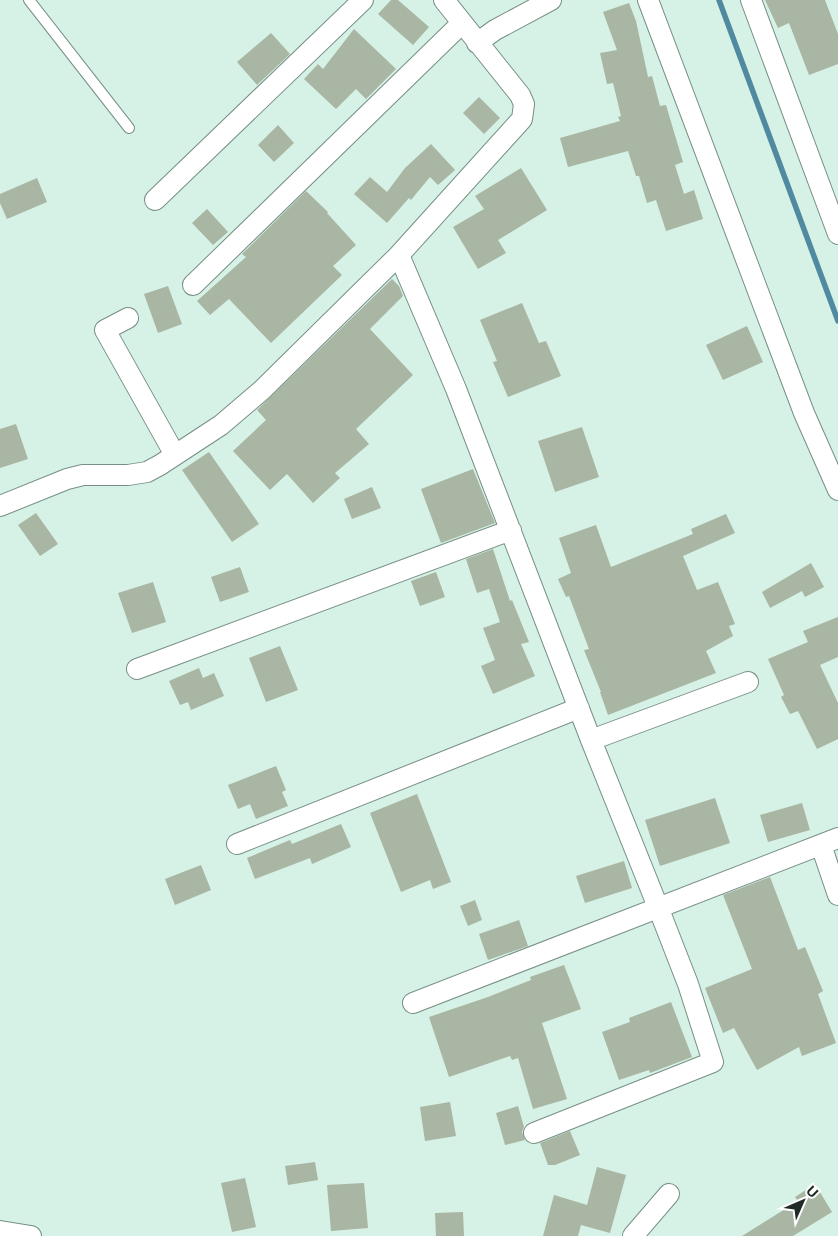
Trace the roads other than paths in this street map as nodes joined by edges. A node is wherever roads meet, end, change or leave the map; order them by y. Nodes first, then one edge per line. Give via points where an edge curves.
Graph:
1 (29, 0) edge
2 (363, 0) edge
3 (444, 0) edge
4 (551, 0) edge
5 (648, 0) edge
6 (751, 0) edge
7 (462, 23) junction
8 (478, 43) junction
9 (129, 128) dead end
10 (154, 200) dead end
11 (838, 234) edge
12 (399, 255) junction
13 (193, 285) dead end
14 (128, 318) dead end
15 (175, 455) junction
16 (838, 490) edge
17 (0, 506) edge
18 (511, 530) junction
19 (136, 669) dead end
20 (748, 682) dead end
21 (579, 708) junction
22 (591, 740) junction
23 (829, 842) edge
24 (237, 844) dead end
25 (838, 895) edge
26 (658, 907) junction
27 (413, 1003) dead end
28 (534, 1133) dead end
29 (669, 1194) dead end
30 (0, 1231) edge
31 (31, 1236) edge
32 (633, 1236) edge

1 - 9 lane
2 - 10 street
3 - 7 street
4 - 8 street via 495,30
5 - 16 street via 804,413
6 - 11 street
7 - 8 street
7 - 13 street
8 - 12 street via 520,95 524,104 522,119
12 - 15 street via 250,401
12 - 18 street via 456,388
14 - 15 street via 105,330
15 - 17 street via 147,472 67,478
18 - 19 street
18 - 21 street
20 - 22 street
21 - 22 street
21 - 24 street
22 - 26 street
23 - 25 street
23 - 26 street
26 - 27 street
26 - 28 street via 688,984 713,1062
29 - 32 street
30 - 31 street

